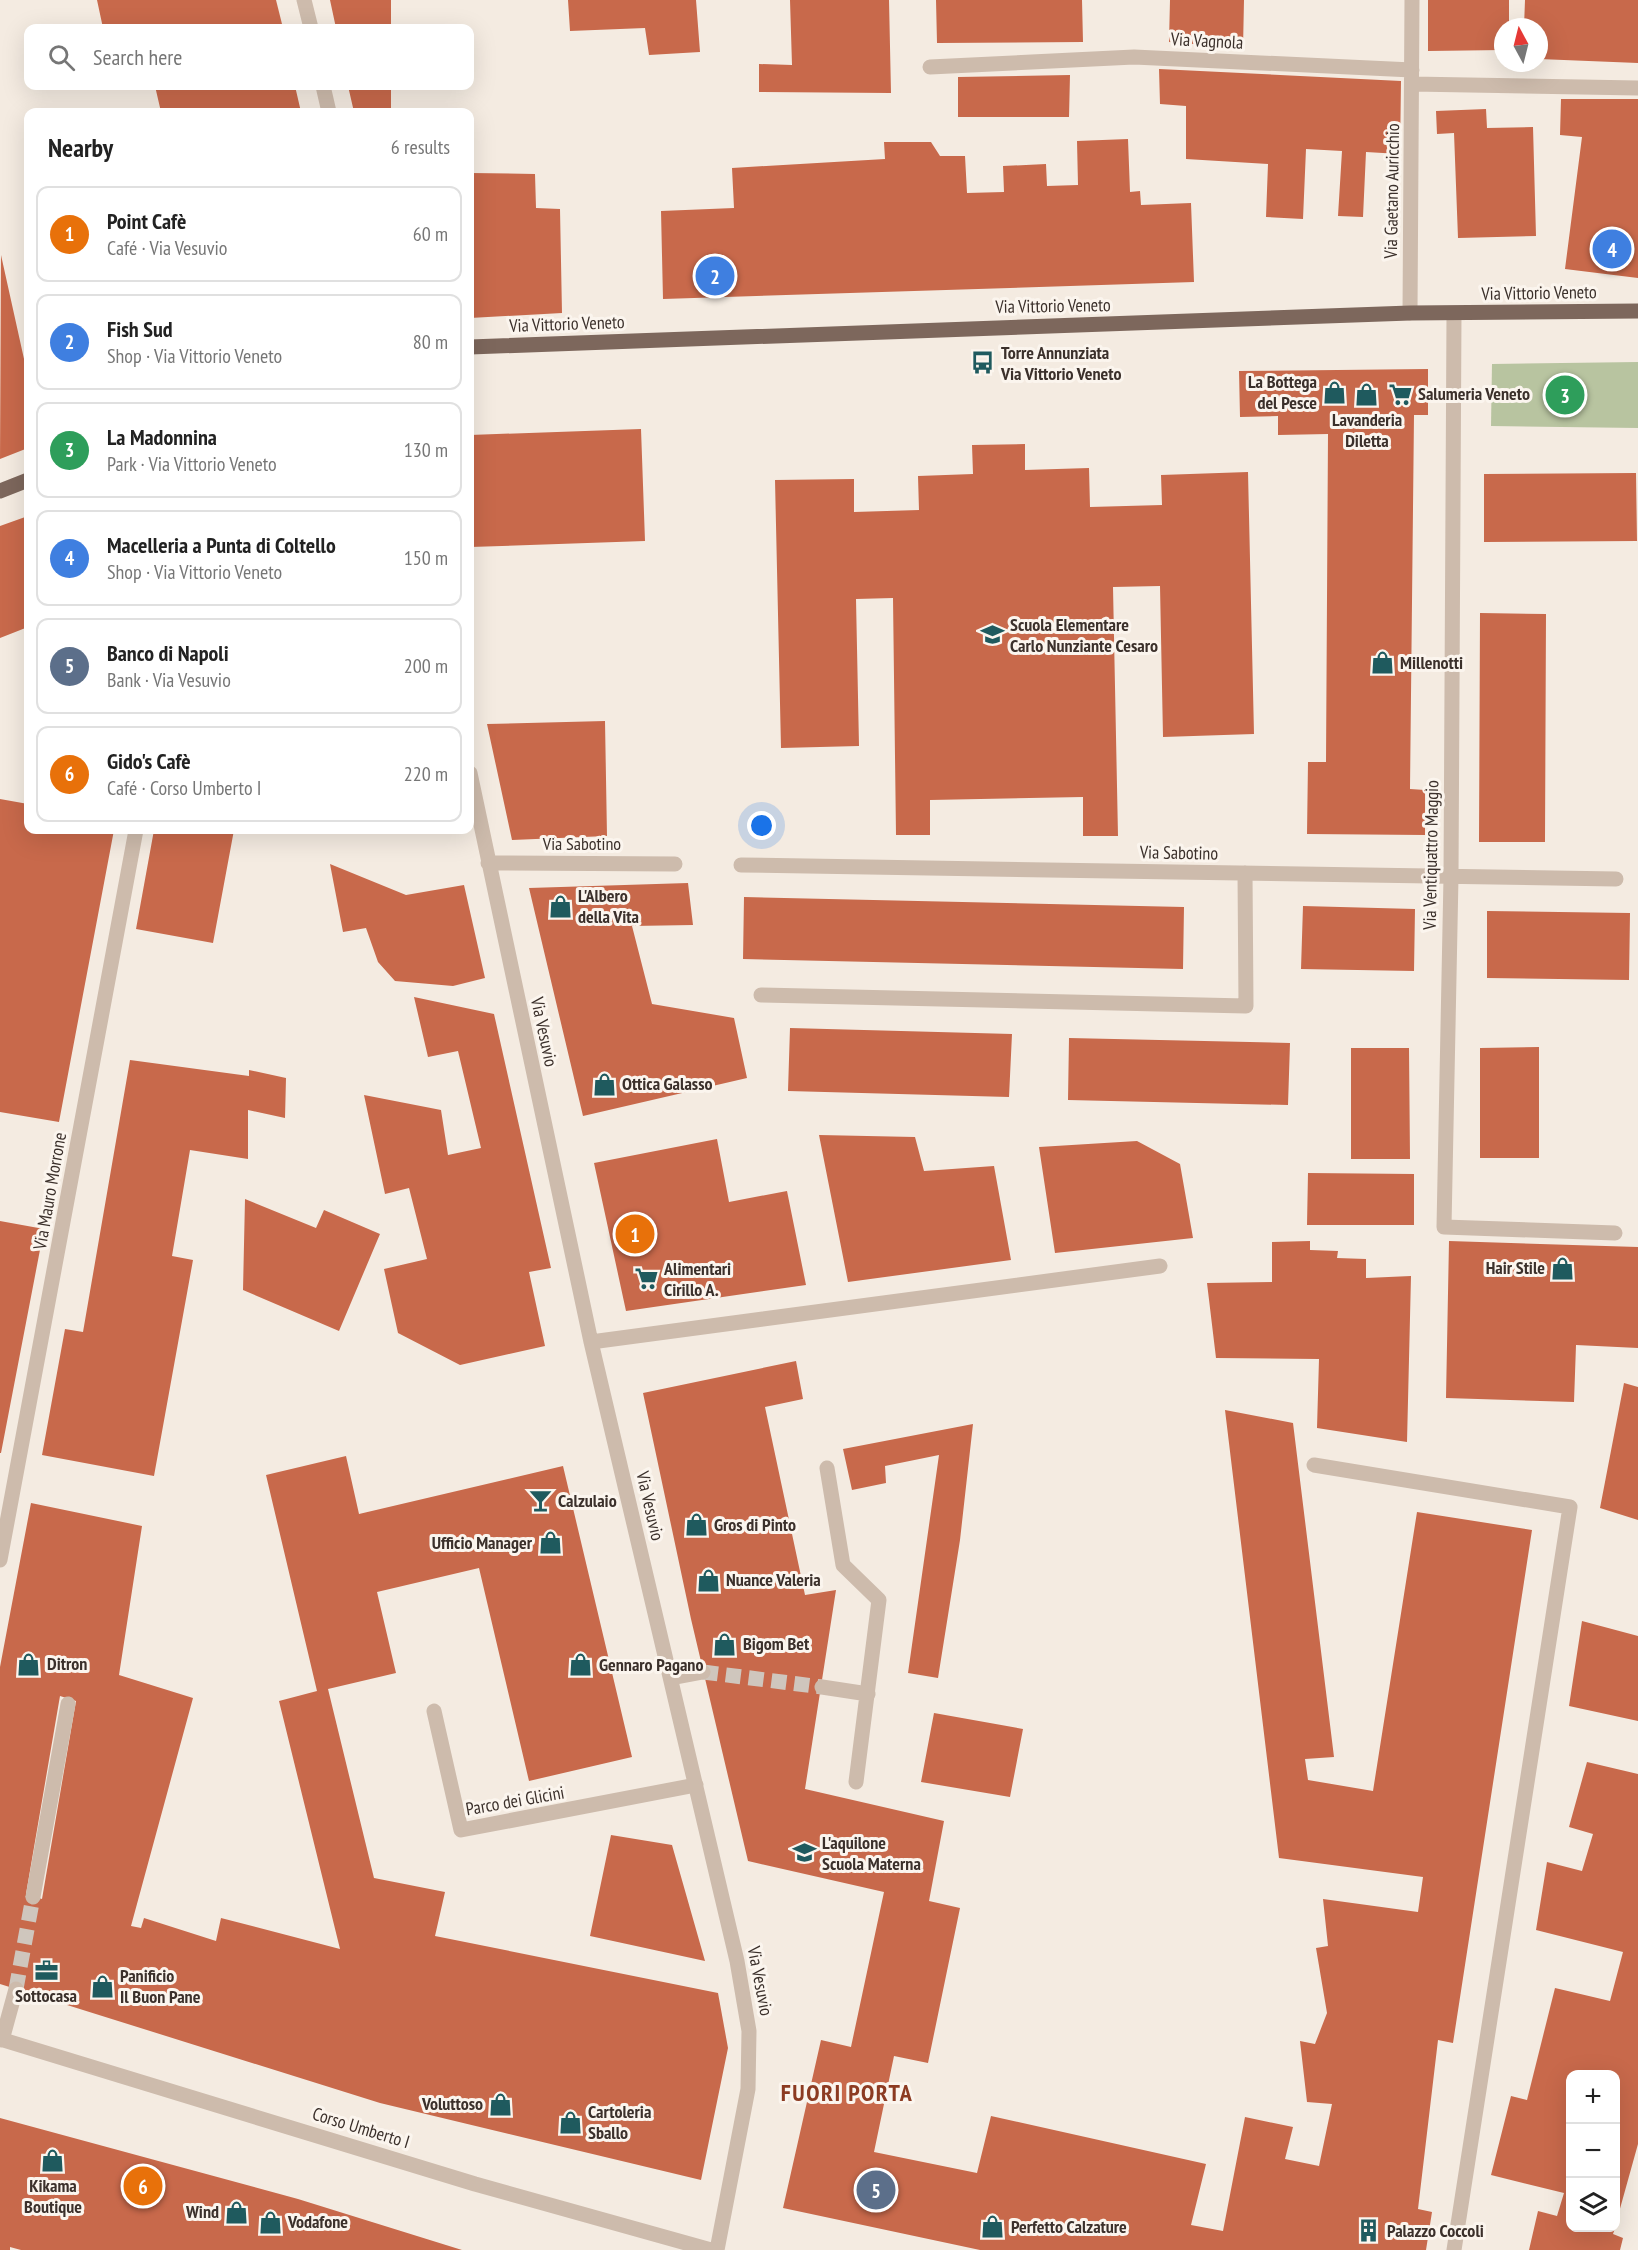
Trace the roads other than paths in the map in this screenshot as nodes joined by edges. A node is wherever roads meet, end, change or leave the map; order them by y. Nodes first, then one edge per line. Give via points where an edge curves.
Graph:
1 (304, 0) edge
2 (1412, 0) edge
3 (310, 24) edge
4 (930, 67) dead end
5 (1412, 77) junction
6 (1638, 88) edge
7 (324, 90) edge
8 (328, 108) edge
9 (1638, 311) edge
10 (1410, 314) junction
11 (1454, 314) junction
12 (474, 347) edge
13 (24, 482) edge
14 (0, 491) edge
15 (474, 792) edge
16 (135, 834) edge
17 (488, 863) junction
18 (675, 864) dead end
19 (741, 865) dead end
20 (1245, 873) junction
21 (1451, 877) junction
22 (1616, 879) dead end
23 (761, 995) dead end
24 (1615, 1233) dead end
25 (1160, 1266) dead end
26 (591, 1342) junction
27 (1314, 1465) dead end
28 (827, 1468) dead end
29 (0, 1560) edge
30 (703, 1672) tunnel mouth
31 (671, 1678) junction
32 (822, 1687) tunnel mouth
33 (868, 1694) junction
34 (68, 1704) dead end
35 (434, 1711) dead end
36 (856, 1782) dead end
37 (696, 1785) junction
38 (33, 1897) tunnel mouth
39 (16, 1989) tunnel mouth
40 (1, 2039) edge
41 (711, 2250) edge
42 (717, 2250) edge
43 (1454, 2250) edge

1 - 3 street
2 - 5 street
4 - 5 street, Via Vagnola via 1134,57
5 - 6 street, Via Vagnola
5 - 10 street, Via Gaetano Auricchio
7 - 8 street
9 - 11 main road, Via Vittorio Veneto
10 - 11 main road, Via Vittorio Veneto
10 - 12 main road, Via Vittorio Veneto
11 - 21 street, Via Ventiquattro Maggio
13 - 14 main road
15 - 17 street, Via Vesuvio
16 - 29 street, Via Mauro Morrone
17 - 18 street, Via Sabotino
17 - 26 street, Via Vesuvio
19 - 20 street, Via Sabotino
20 - 21 street, Via Sabotino
20 - 23 street via 1246,1006
21 - 22 street, Via Sabotino
21 - 24 street, Via Ventiquattro Maggio via 1444,1227
25 - 26 street
26 - 31 street, Via Vesuvio
27 - 43 street via 1570,1507
28 - 33 street via 843,1565 879,1600
30 - 31 street
31 - 37 street, Via Vesuvio
32 - 33 street
33 - 36 street
34 - 38 street
35 - 37 street, Parco dei Glicini via 461,1830
37 - 42 street, Via Vesuvio via 737,1961 749,2031 748,2089
39 - 40 street
40 - 41 street, Corso Umberto I via 475,2184

